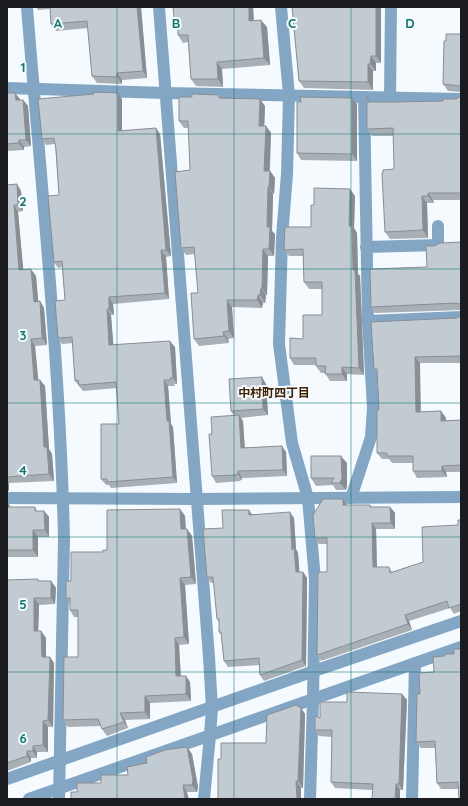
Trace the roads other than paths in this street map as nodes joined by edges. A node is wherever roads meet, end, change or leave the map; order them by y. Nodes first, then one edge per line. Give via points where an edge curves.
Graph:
1 (27, 7) edge
2 (158, 7) edge
3 (281, 7) edge
4 (391, 7) edge
5 (7, 88) edge
6 (33, 88) junction
7 (165, 93) junction
8 (289, 95) junction
9 (364, 97) junction
10 (390, 98) junction
11 (461, 99) edge
12 (438, 226) dead end
13 (366, 247) junction
14 (461, 317) edge
15 (368, 321) junction
16 (461, 497) edge
17 (7, 498) edge
18 (308, 498) junction
19 (351, 498) junction
20 (63, 499) junction
21 (197, 499) junction
22 (461, 621) edge
23 (461, 647) edge
24 (415, 663) junction
25 (314, 671) junction
26 (313, 700) junction
27 (212, 708) junction
28 (210, 735) junction
29 (59, 760) junction
30 (7, 779) edge
31 (59, 794) edge
32 (29, 799) edge
33 (204, 799) edge
34 (310, 799) edge
35 (412, 799) edge

1 - 6 street
2 - 7 street
3 - 8 street
4 - 10 street
5 - 6 street
6 - 7 street
6 - 20 street via 54,347
7 - 8 street
7 - 21 street
8 - 9 street
8 - 18 street via 279,344 292,443
9 - 10 street
9 - 13 street
10 - 11 street
12 - 13 street via 438,245
13 - 15 street
14 - 15 street
15 - 19 street via 373,408 371,437
16 - 19 street
17 - 20 street
18 - 19 street
18 - 21 street
18 - 25 street via 315,580
20 - 21 street
20 - 29 street
21 - 27 street
22 - 25 street
23 - 24 street
24 - 26 street
24 - 35 street
25 - 26 street
25 - 27 street
26 - 28 street
26 - 34 street
27 - 28 street
27 - 29 street
28 - 31 street
28 - 33 street
29 - 30 street
29 - 31 street
31 - 32 street

